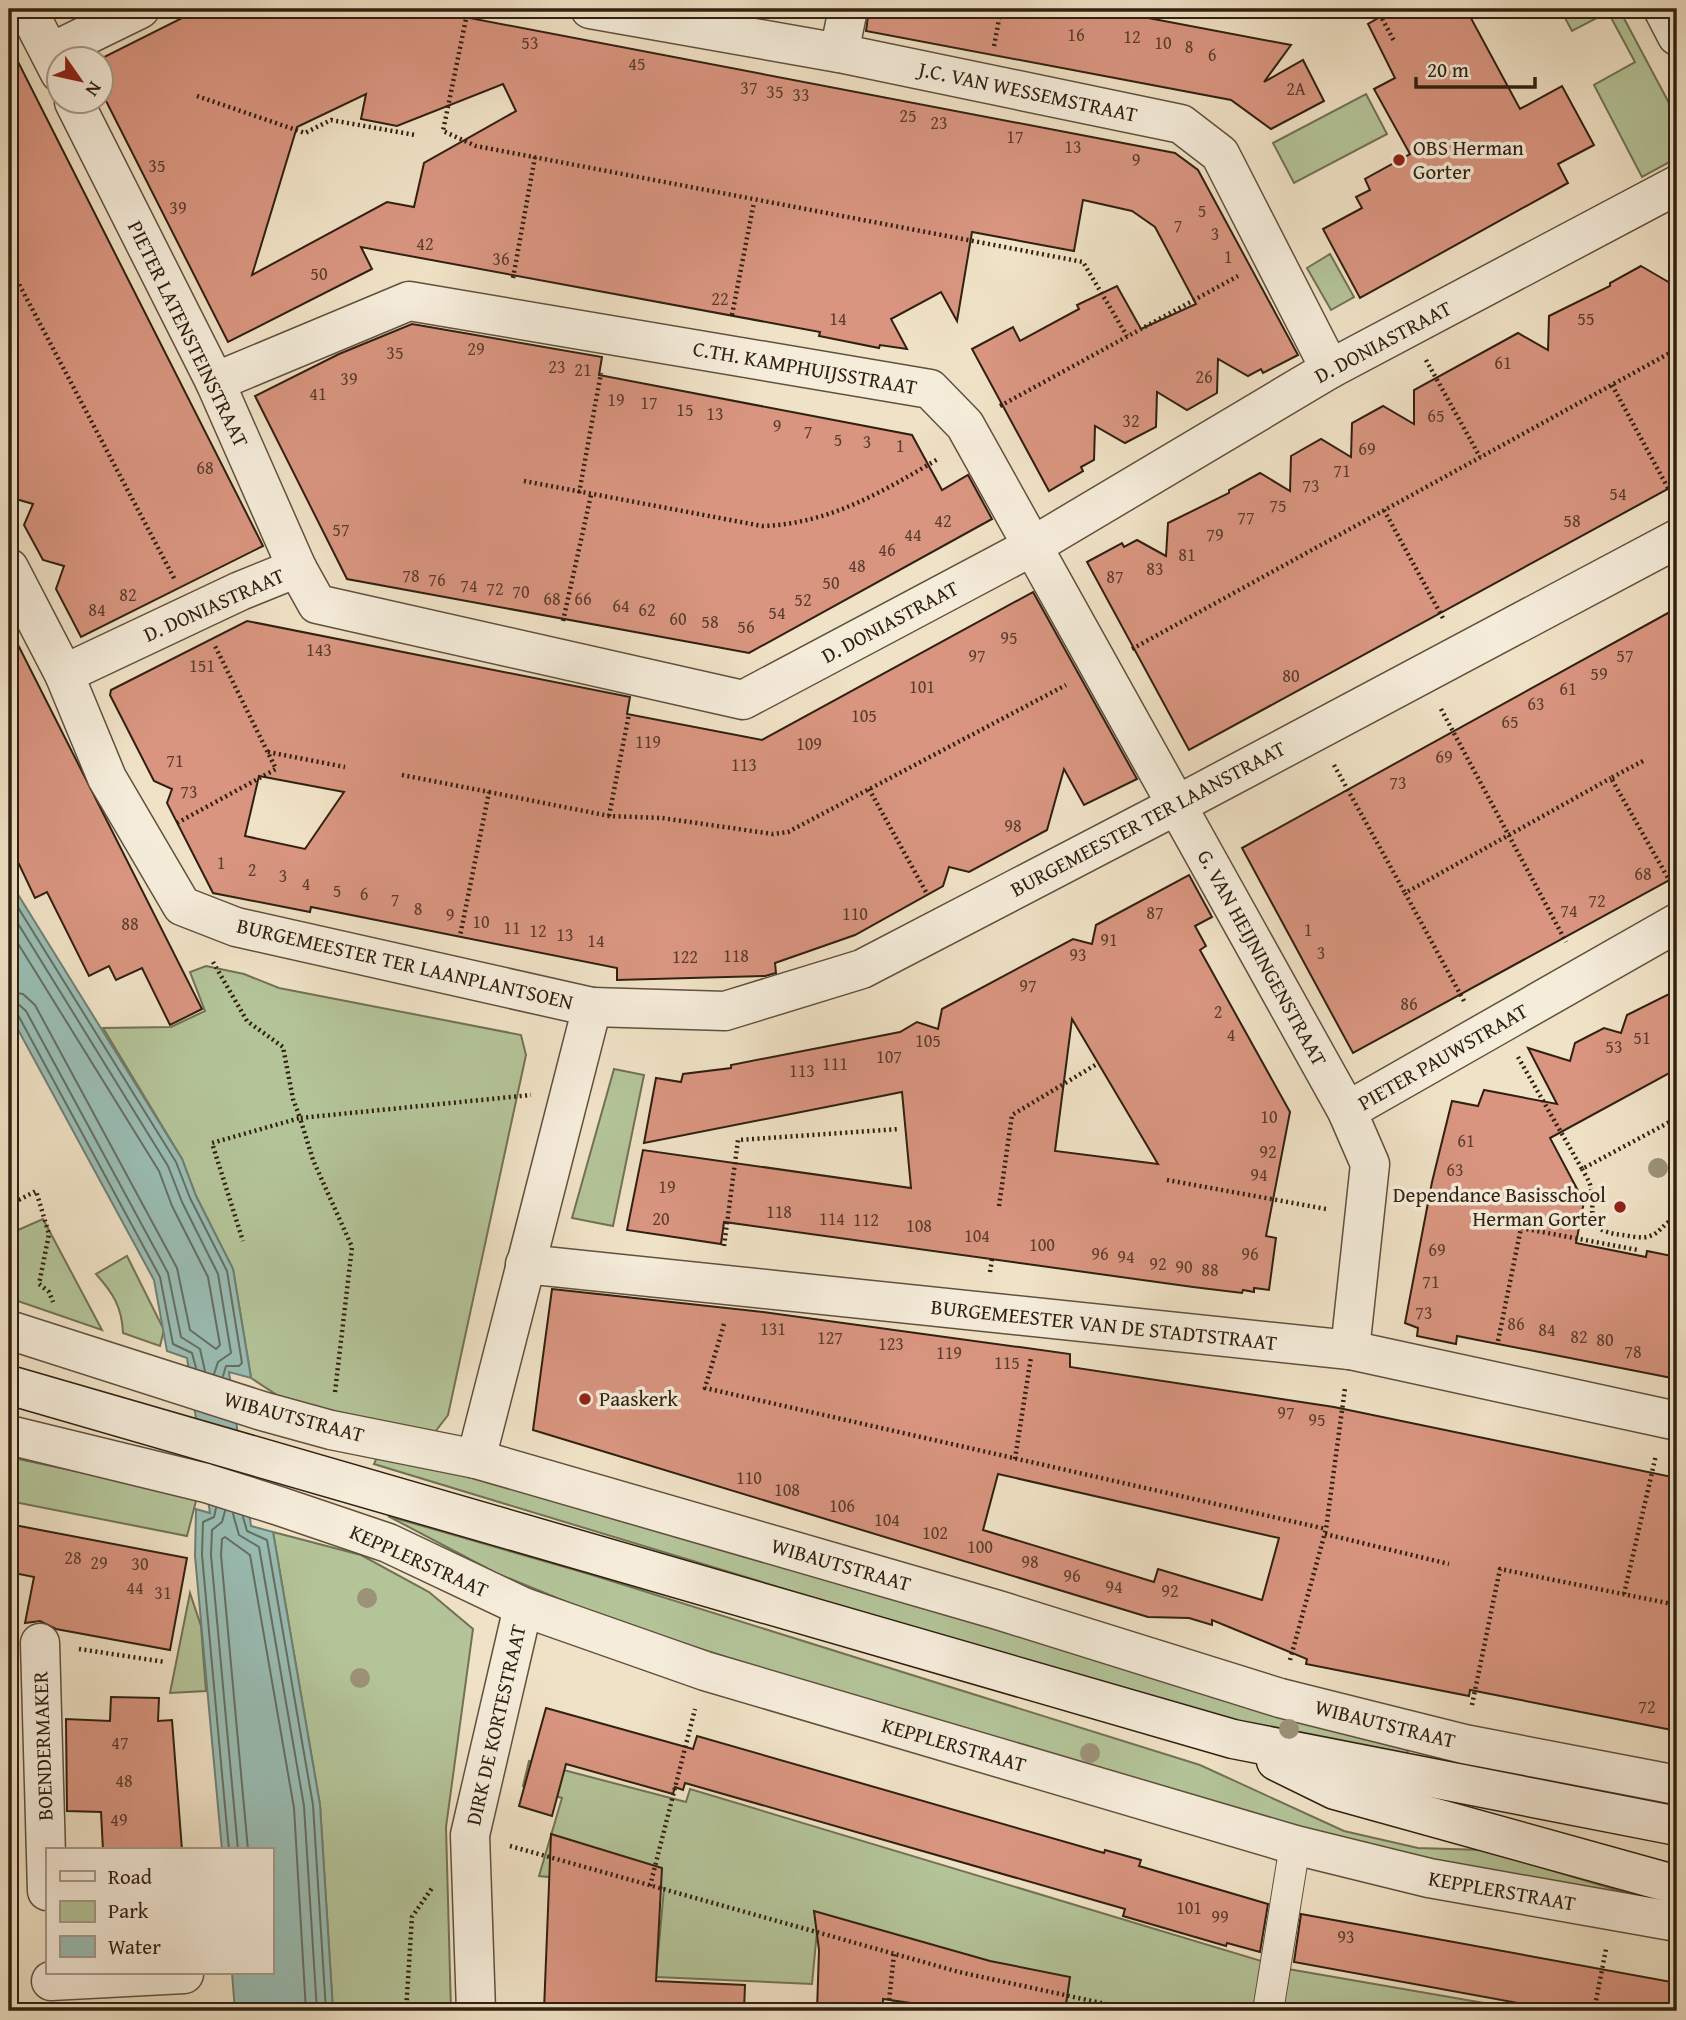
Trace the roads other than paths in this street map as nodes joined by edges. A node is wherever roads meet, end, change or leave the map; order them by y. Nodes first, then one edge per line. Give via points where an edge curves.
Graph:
1 (27, 9) edge
2 (140, 9) edge
3 (590, 9) edge
4 (848, 9) edge
5 (1663, 9) edge
6 (1677, 36) edge
7 (46, 46) edge
8 (82, 46) edge
9 (839, 53) junction
10 (81, 116) edge
11 (1677, 185) edge
12 (1330, 369) junction
13 (215, 382) junction
14 (1677, 539) edge
15 (1031, 547) junction
16 (9, 568) edge
17 (297, 568) junction
18 (64, 674) junction
19 (1177, 805) junction
20 (1677, 923) edge
21 (592, 1007) junction
22 (1347, 1111) junction
23 (525, 1264) junction
24 (9, 1330) edge
25 (1350, 1350) junction
26 (9, 1385) edge
27 (1671, 1420) edge
28 (9, 1435) edge
29 (475, 1459) junction
30 (523, 1607) junction
31 (40, 1643) road end
32 (1233, 1739) junction
33 (1677, 1785) edge
34 (1677, 1826) edge
35 (1295, 1845) junction
36 (46, 1856) edge
37 (1676, 1884) edge
38 (1664, 1920) edge
39 (184, 1974) edge
40 (53, 1988) edge
41 (476, 2011) edge
42 (1268, 2011) edge

1 - 7 street
2 - 8 street
3 - 9 street, J.C. VAN WESSEMSTRAAT
4 - 9 street
5 - 6 street
9 - 12 street, J.C. VAN WESSEMSTRAAT via 1181,124 1220,154
10 - 13 street, PIETER LATENSTEINSTRAAT
11 - 12 street, D. DONIASTRAAT
12 - 15 street, D. DONIASTRAAT
13 - 15 street, C.TH. KAMPHUIJSSTRAAT via 410,301 930,389 968,432
13 - 17 street, PIETER LATENSTEINSTRAAT
14 - 19 street, BURGEMEESTER TER LAANSTRAAT
15 - 17 street, D. DONIASTRAAT via 743,700 317,604
15 - 19 street, C.TH. KAMPHUIJSSTRAAT
16 - 18 street, BURGEMEESTER TER LAANPLANTSOEN
17 - 18 street, D. DONIASTRAAT
18 - 21 street, BURGEMEESTER TER LAANPLANTSOEN via 107,778 182,906 236,927
19 - 21 street, BURGEMEESTER TER LAANSTRAAT via 862,969 725,1011
19 - 22 street, G. VAN HEIJNINGENSTRAAT
20 - 22 street, PIETER PAUWSTRAAT
21 - 23 street, BURGEMEESTER TER LAANPLANTSOEN
22 - 25 street, PIETER PAUWSTRAAT via 1370,1164
23 - 25 street, BURGEMEESTER VAN DE STADTSTRAAT
23 - 29 street, BURGEMEESTER TER LAANPLANTSOEN
24 - 29 street, WIBAUTSTRAAT via 262,1411
25 - 27 street, BURGEMEESTER VAN DE STADTSTRAAT
26 - 32 street
28 - 30 street, KEPPLERSTRAAT via 195,1480 279,1506 388,1543
29 - 33 street, WIBAUTSTRAAT via 985,1606 1280,1698 1464,1744
30 - 35 street, KEPPLERSTRAAT via 705,1671
30 - 41 street, DIRK DE KORTESTRAAT via 470,1835
31 - 36 street, BOENDERMAKER
32 - 34 street, WIBAUTSTRAAT
32 - 37 street via 1335,1790
35 - 38 street, KEPPLERSTRAAT via 1429,1878
35 - 42 street
37 - 38 street, KEPPLERSTRAAT
39 - 40 street

